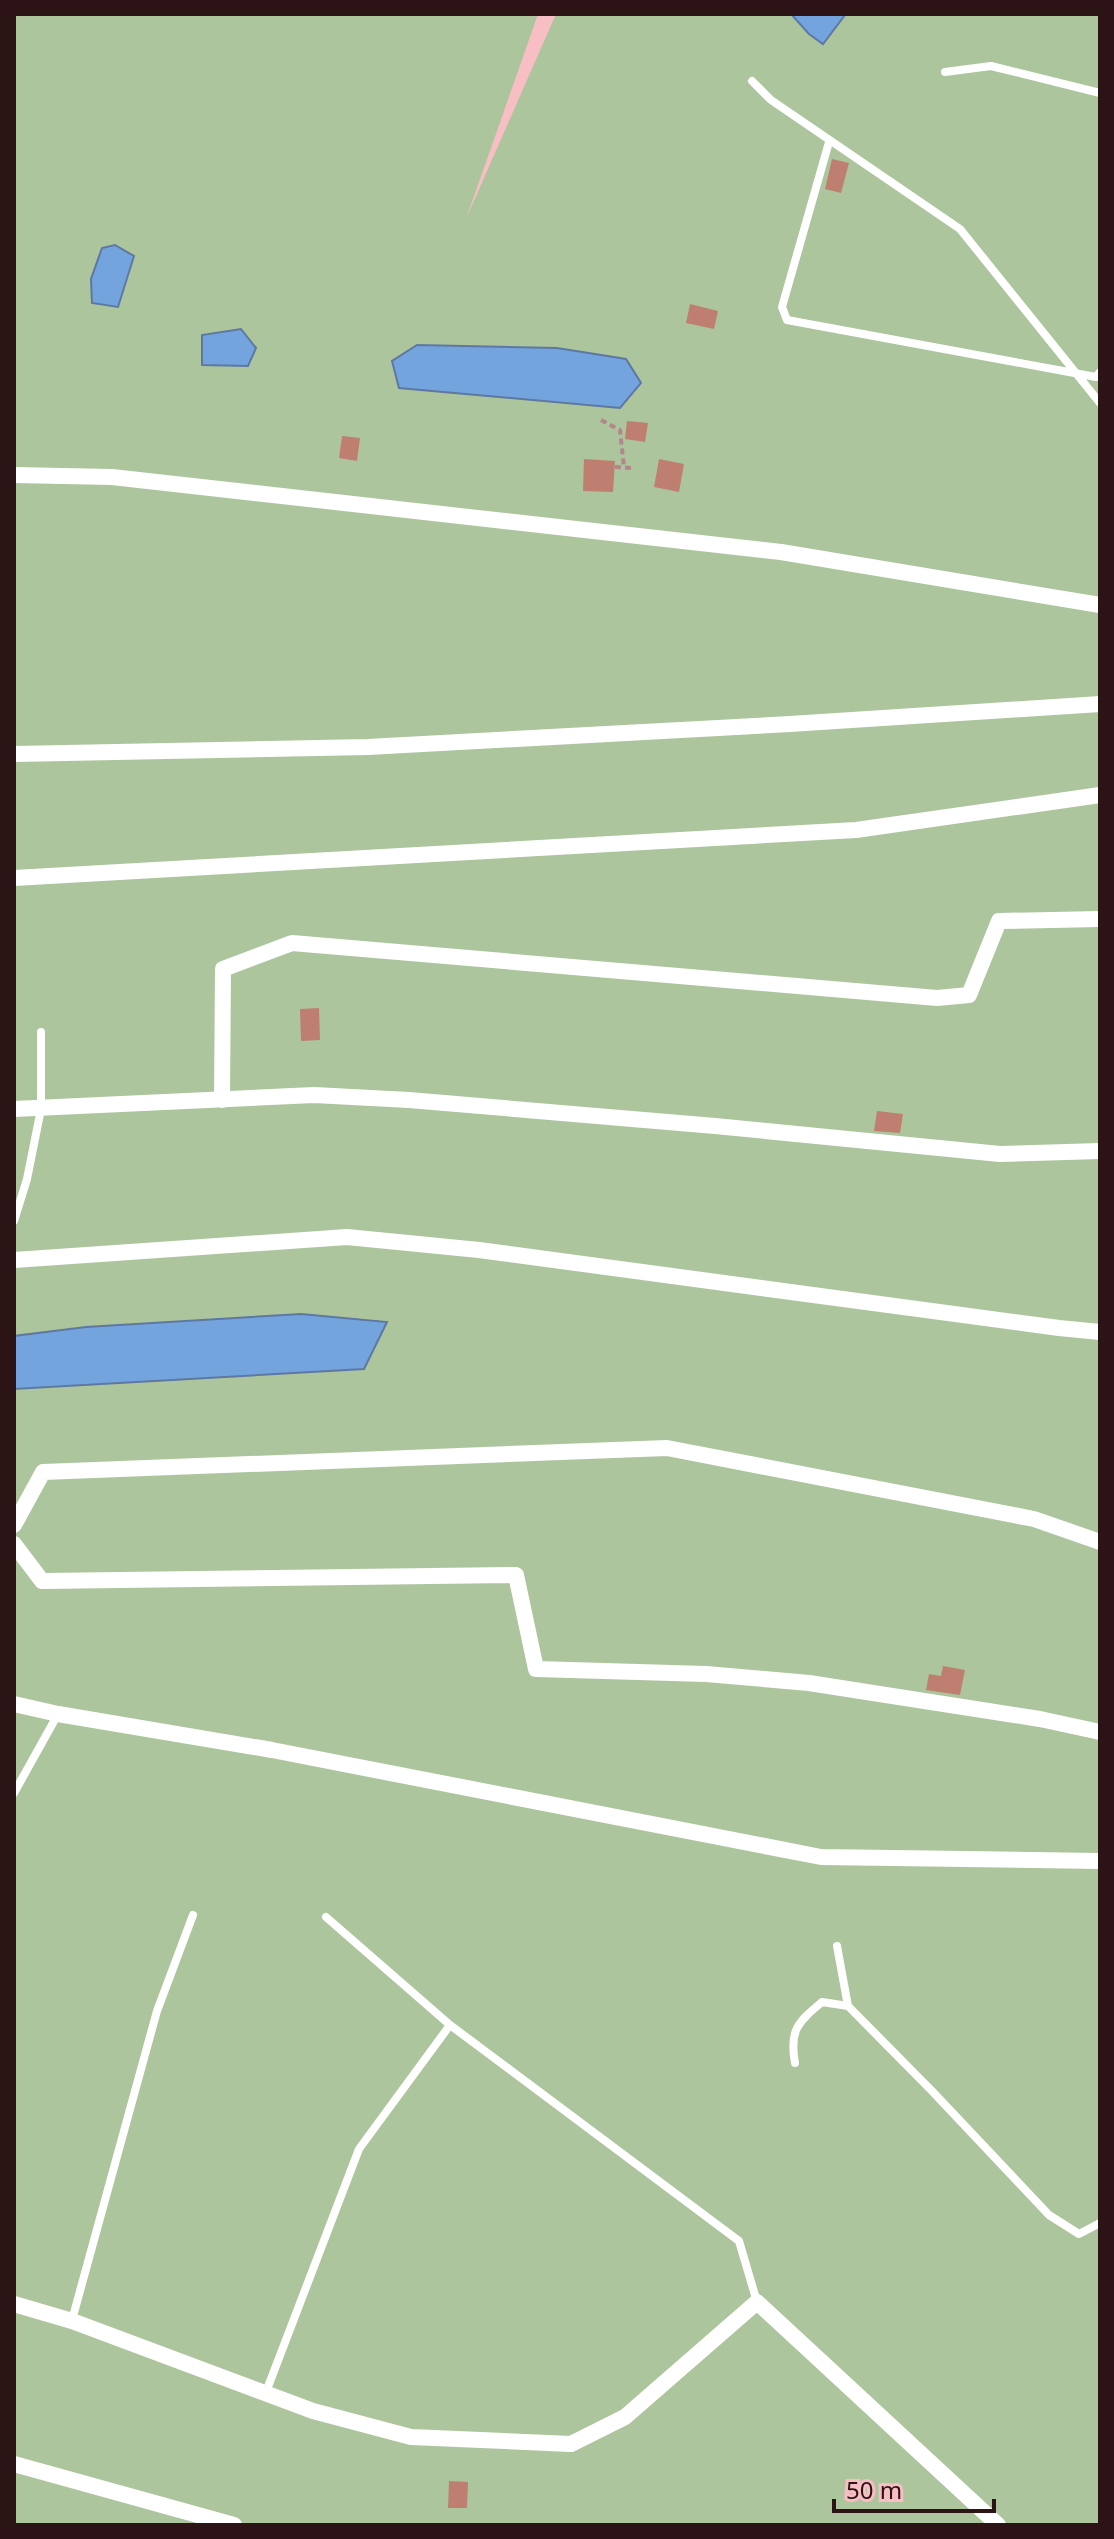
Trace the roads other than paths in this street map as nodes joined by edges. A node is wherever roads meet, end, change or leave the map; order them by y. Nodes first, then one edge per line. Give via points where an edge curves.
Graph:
1 (945, 72) dead end
2 (752, 81) dead end
3 (1100, 93) edge
4 (829, 142) junction
5 (1100, 372) edge
6 (1079, 374) junction
7 (1100, 403) edge
8 (14, 475) edge
9 (1100, 605) edge
10 (1100, 704) edge
11 (14, 754) edge
12 (1100, 795) edge
13 (14, 878) edge
14 (1100, 919) edge
15 (41, 1032) dead end
16 (222, 1100) junction
17 (14, 1109) edge
18 (41, 1109) junction
19 (1100, 1151) edge
20 (14, 1221) edge
21 (14, 1260) edge
22 (1100, 1332) edge
23 (14, 1525) edge
24 (1100, 1542) edge
25 (14, 1544) edge
26 (14, 1704) edge
27 (58, 1714) junction
28 (1100, 1732) edge
29 (14, 1793) edge
30 (1100, 1861) edge
31 (193, 1915) dead end
32 (326, 1917) dead end
33 (837, 1946) dead end
34 (848, 2006) junction
35 (450, 2025) junction
36 (795, 2063) dead end
37 (1100, 2223) edge
38 (757, 2302) junction
39 (14, 2304) edge
40 (72, 2321) junction
41 (266, 2392) junction
42 (14, 2464) edge
43 (234, 2525) edge
44 (998, 2525) edge

1 - 3 lane via 991,66
2 - 4 lane
4 - 6 lane via 960,229
4 - 6 lane via 782,307 787,320
5 - 6 lane via 1096,377
6 - 7 lane
8 - 9 street via 112,477 781,552
10 - 11 street via 368,747
12 - 13 street via 856,830
14 - 16 street via 999,921 969,995 937,998 292,943 223,969
15 - 18 lane
16 - 18 street
16 - 19 street via 314,1095 409,1100 1000,1154
17 - 18 street
18 - 20 lane
21 - 22 street via 347,1237
23 - 24 street via 43,1472 667,1448 1034,1519
25 - 28 street via 42,1581 516,1575 536,1669 809,1683
26 - 27 street
27 - 29 lane
27 - 30 street via 272,1750 821,1857
31 - 40 lane via 157,2011
32 - 35 lane
33 - 34 lane
34 - 36 lane via 822,2002 799,2021 792,2042
34 - 37 lane via 1049,2215 1079,2234
35 - 38 lane via 739,2241
35 - 41 lane via 359,2149
38 - 41 street via 625,2417 571,2444 411,2437 313,2411
38 - 44 street
39 - 40 street
40 - 41 street
42 - 43 street

